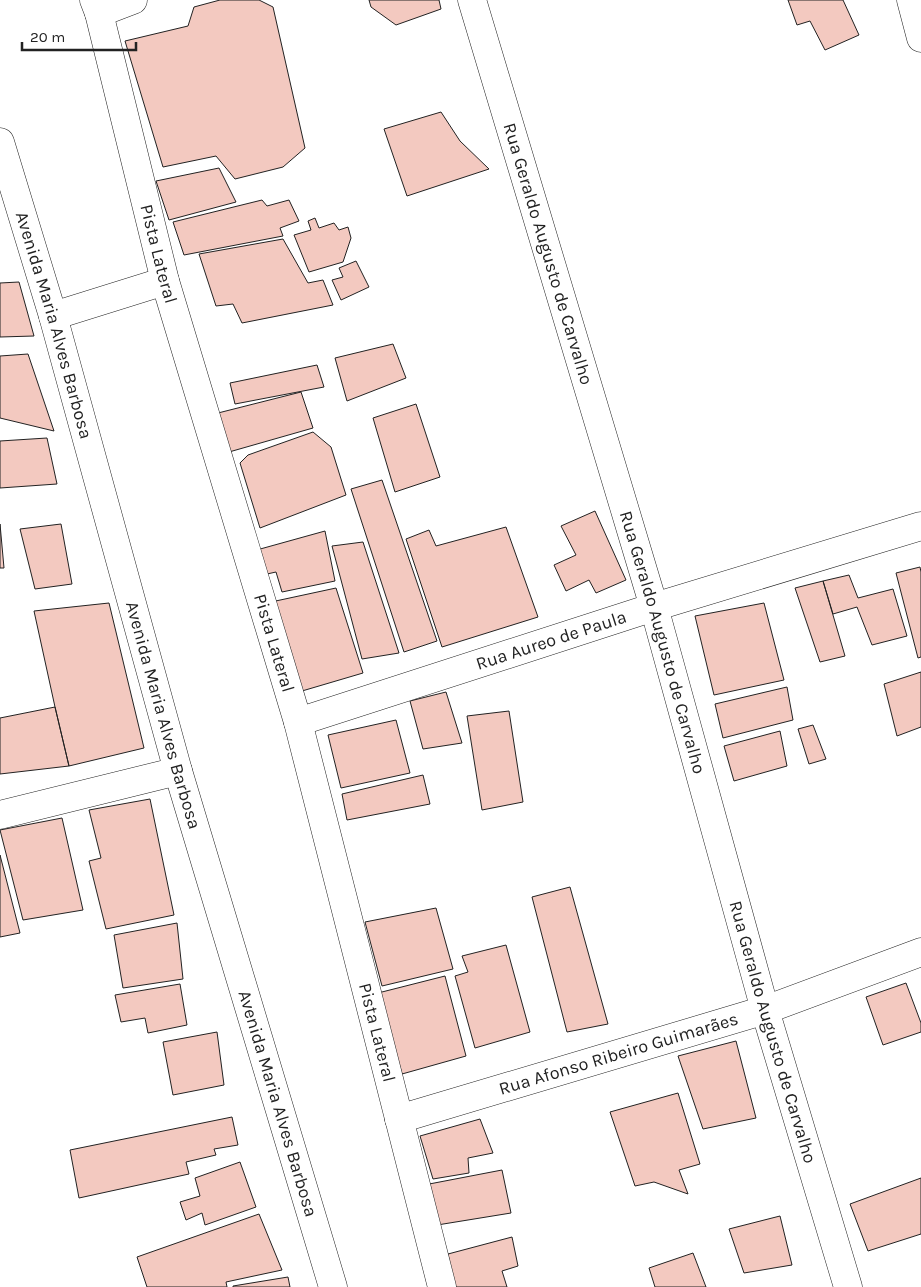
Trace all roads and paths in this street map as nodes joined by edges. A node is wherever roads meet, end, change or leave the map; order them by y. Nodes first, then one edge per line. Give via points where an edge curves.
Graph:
1 (134, 0) edge
2 (472, 0) edge
3 (912, 0) edge
4 (97, 7) edge
5 (921, 38) edge
6 (0, 142) edge
7 (165, 281) junction
8 (53, 316) junction
9 (921, 526) edge
10 (654, 607) junction
11 (298, 722) junction
12 (178, 771) junction
13 (0, 815) edge
14 (921, 952) edge
15 (765, 1010) junction
16 (398, 1119) junction
17 (334, 1287) edge
18 (442, 1287) edge
19 (848, 1287) edge

1 - 4 main road
2 - 10 main road, Rua Geraldo Augusto de Carvalho
3 - 5 main road
4 - 7 main road, Pista Lateral
6 - 8 main road, Avenida Maria Alves Barbosa
7 - 8 main road
7 - 11 main road, Pista Lateral
8 - 12 main road, Avenida Maria Alves Barbosa
9 - 10 main road, Rua Aureo de Paula
10 - 11 main road, Rua Aureo de Paula
10 - 15 main road, Rua Geraldo Augusto de Carvalho
11 - 16 main road, Pista Lateral
12 - 13 main road
12 - 17 main road, Avenida Maria Alves Barbosa
14 - 15 main road, Rua Afonso Ribeiro Guimarães
15 - 16 main road, Rua Afonso Ribeiro Guimarães
15 - 19 main road, Rua Geraldo Augusto de Carvalho
16 - 18 main road, Pista Lateral

